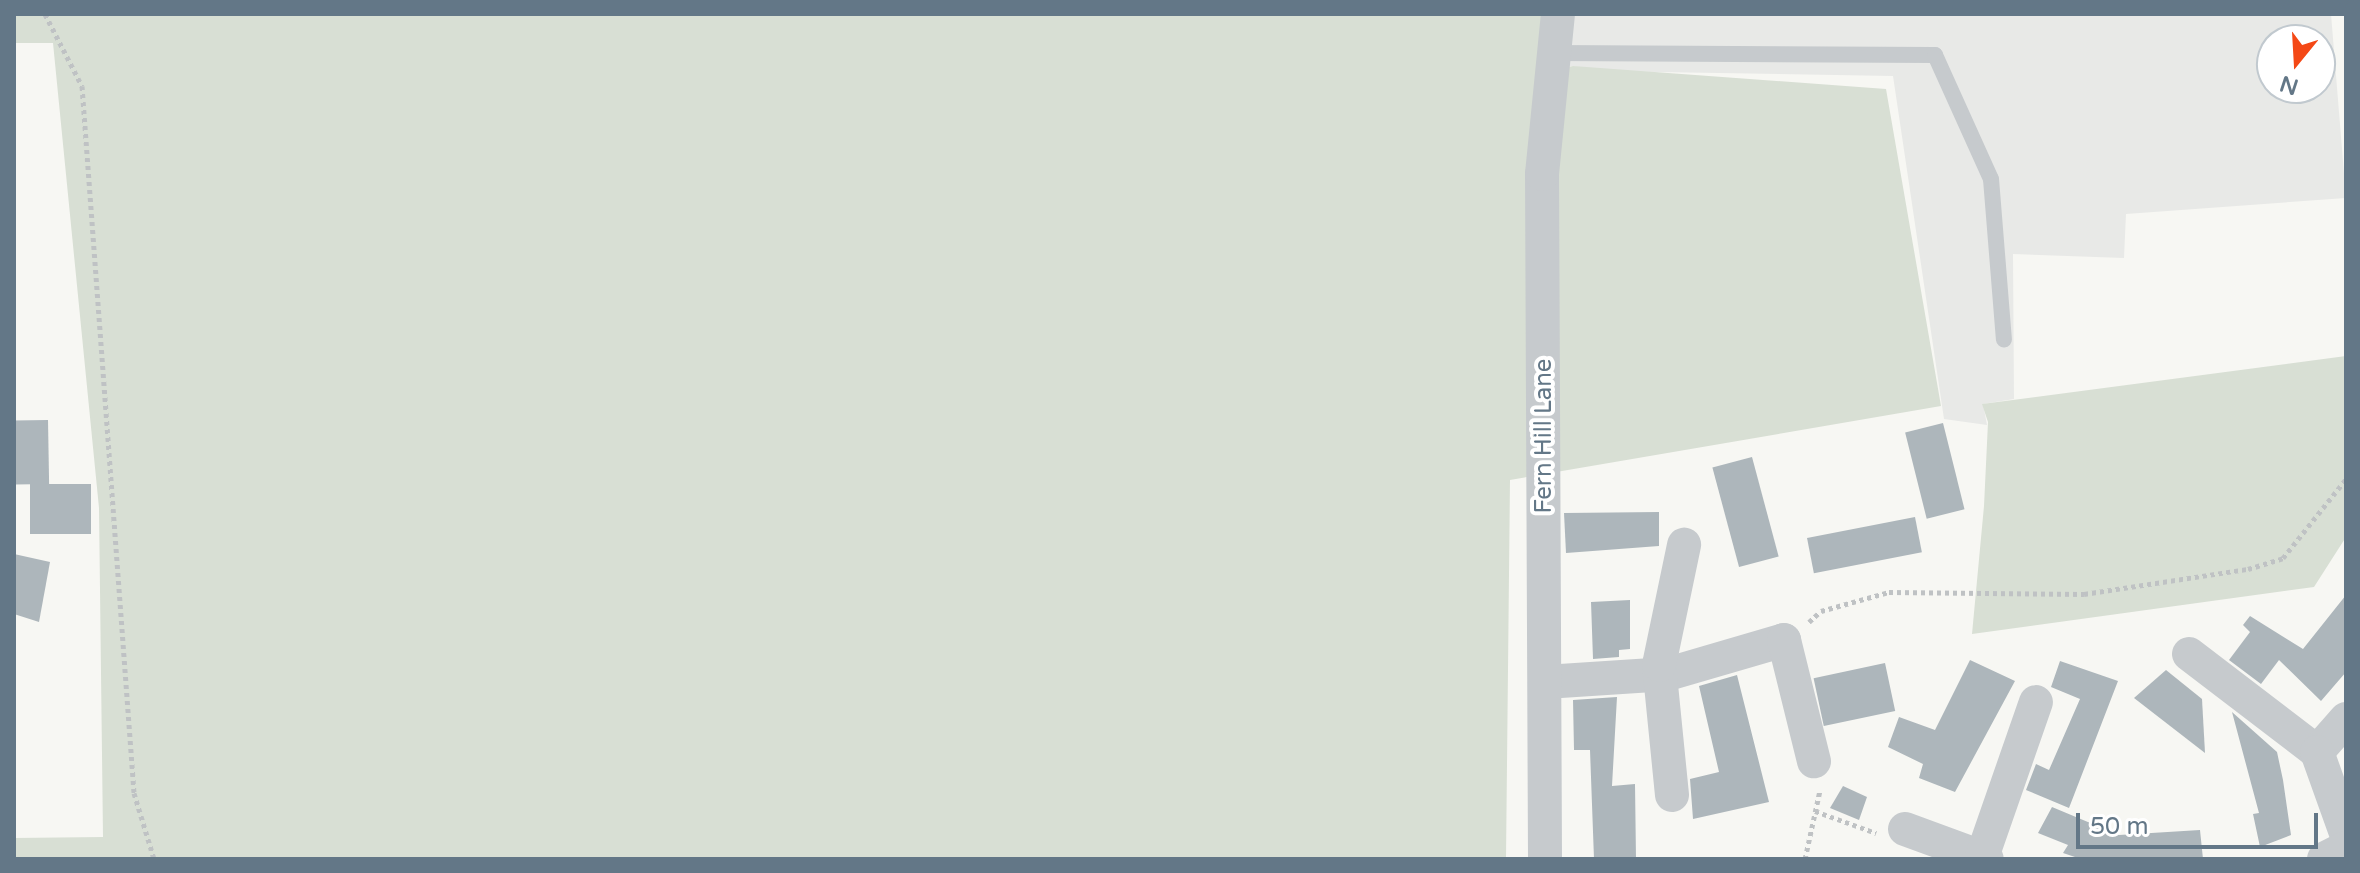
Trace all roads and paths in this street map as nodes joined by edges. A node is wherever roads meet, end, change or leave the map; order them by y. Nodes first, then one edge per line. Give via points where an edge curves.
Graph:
1 (45, 14) edge
2 (1558, 14) edge
3 (1553, 53) junction
4 (2004, 339) dead end
5 (2346, 479) edge
6 (1684, 545) dead end
7 (1784, 640) junction
8 (2189, 654) dead end
9 (1660, 674) junction
10 (1545, 682) junction
11 (2036, 702) dead end
12 (2346, 719) edge
13 (2317, 752) junction
14 (1814, 761) joint
15 (1672, 795) dead end
16 (1815, 811) junction
17 (1905, 829) joint
18 (2346, 833) edge
19 (2346, 848) edge
20 (1985, 858) edge
21 (154, 859) edge
22 (1545, 859) edge
23 (1805, 859) edge
24 (2324, 859) edge

1 - 21 path via 82,86 134,793
2 - 3 street, Fern Hill Lane
3 - 4 lane via 1935,55 1991,179
3 - 10 street, Fern Hill Lane via 1542,174
5 - 7 path via 2283,558 2248,569 2084,594 1889,592 1821,611
6 - 9 street
7 - 9 street
7 - 14 street
8 - 13 street
9 - 10 street
9 - 15 street
10 - 22 street, Fern Hill Lane
11 - 20 street
12 - 13 street
13 - 18 street
14 - 16 path via 1822,780
16 - 17 path via 1867,834
16 - 23 path
17 - 20 street
19 - 24 street

